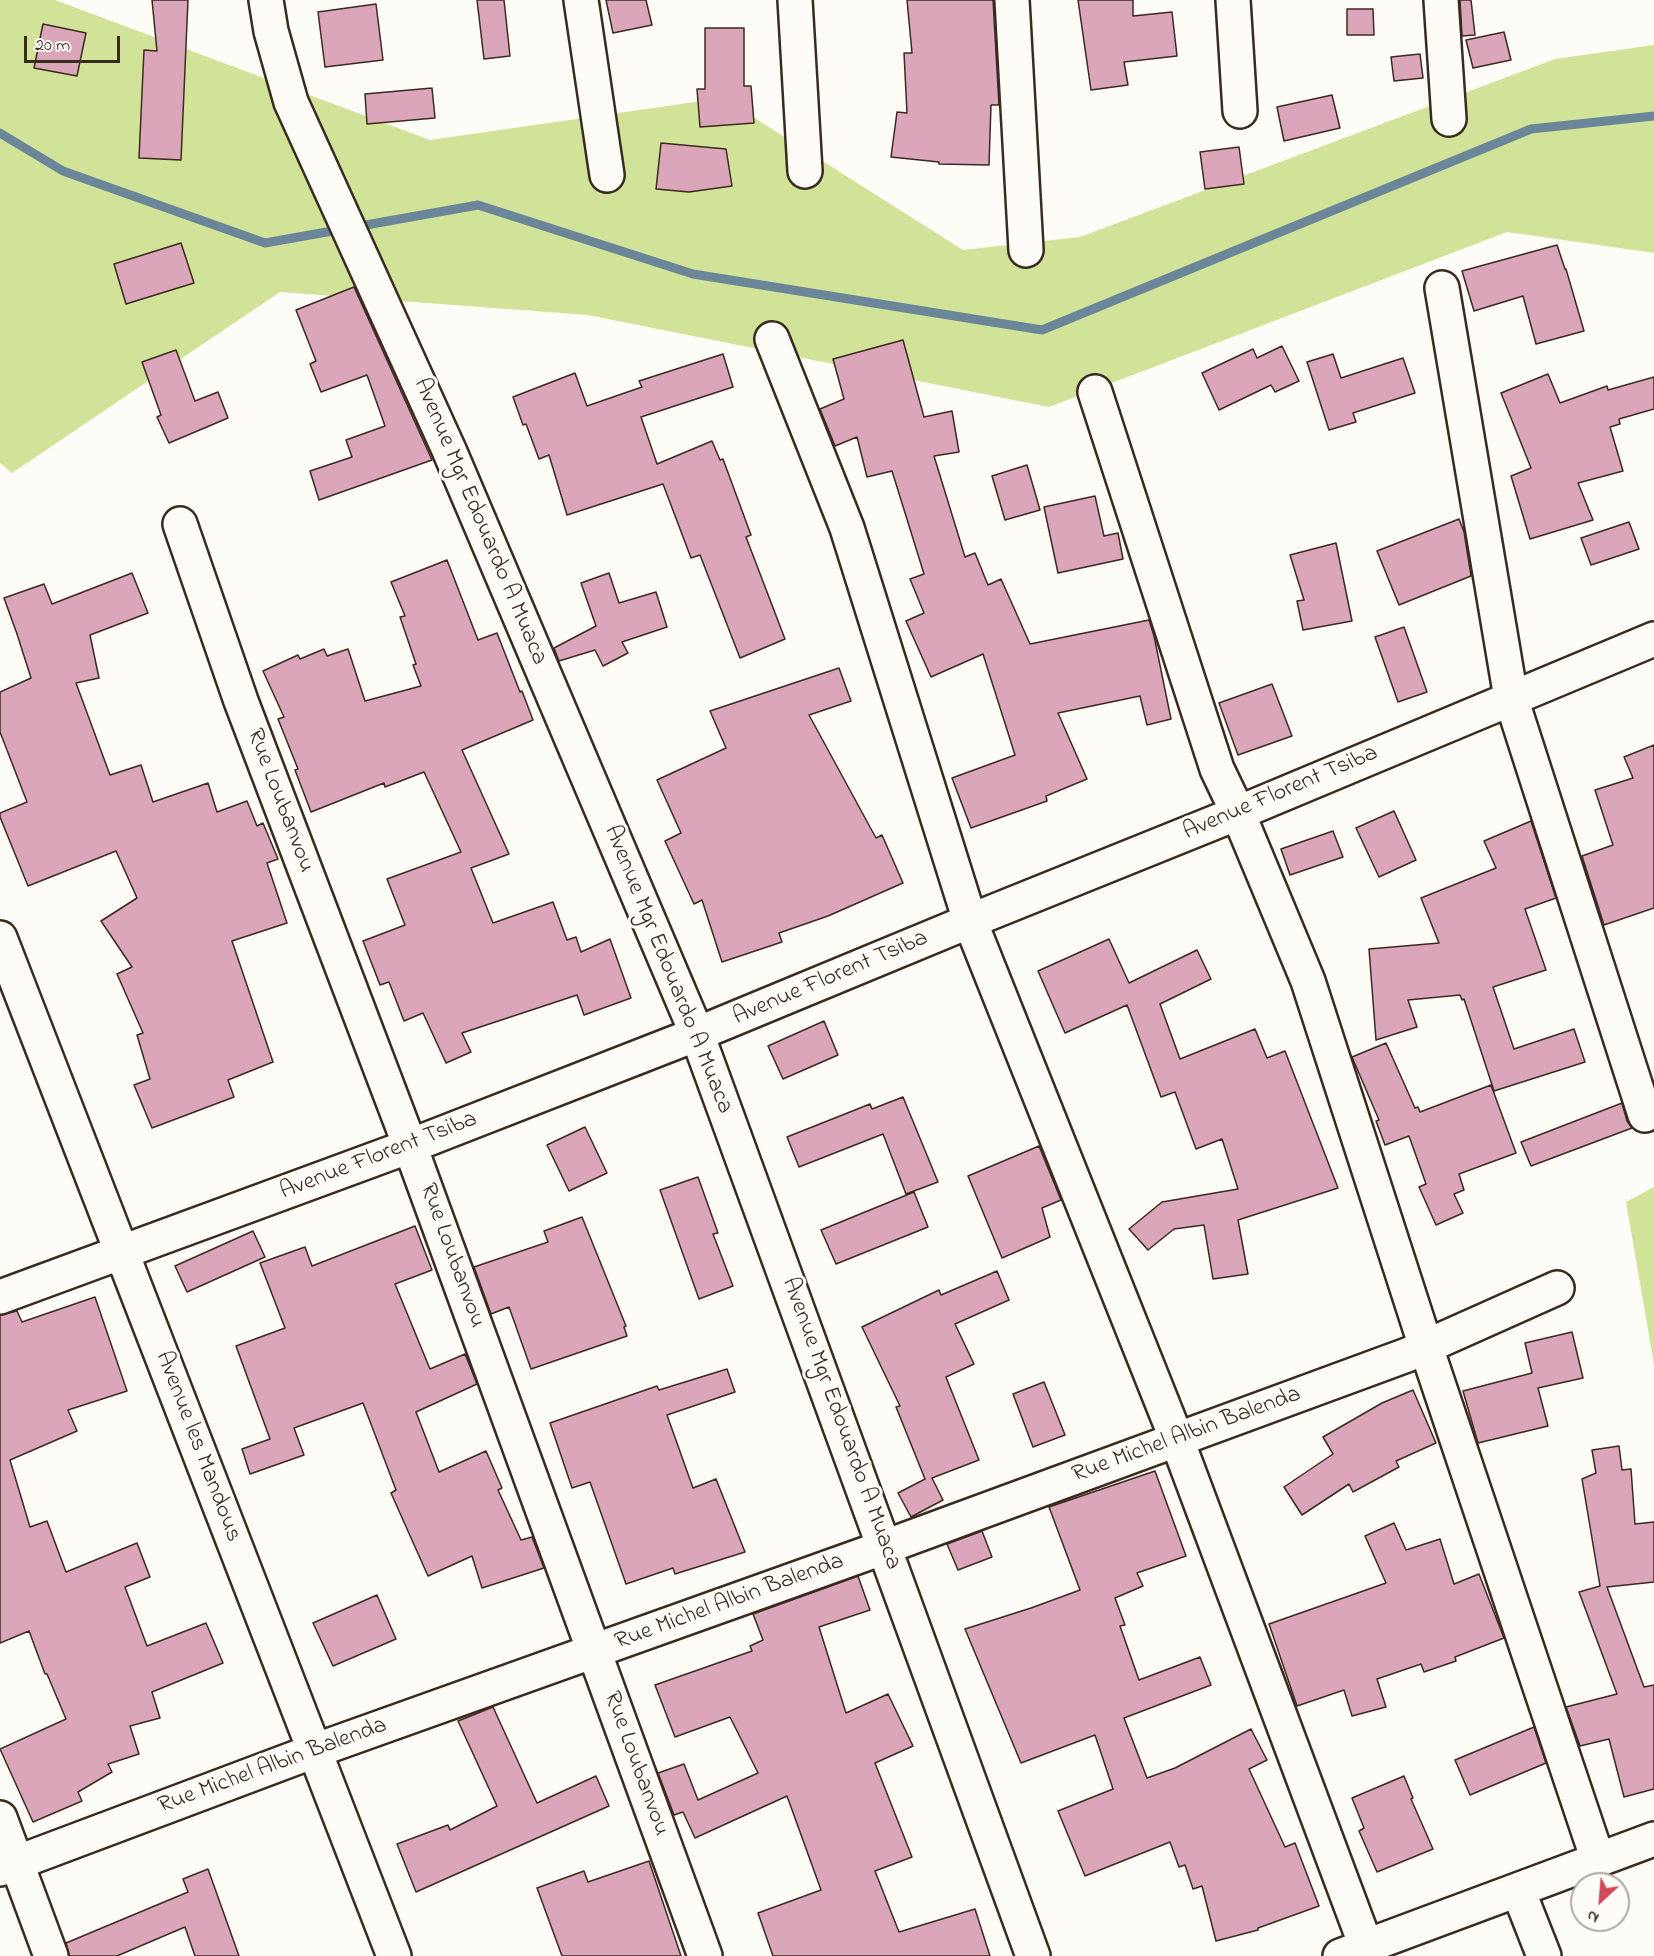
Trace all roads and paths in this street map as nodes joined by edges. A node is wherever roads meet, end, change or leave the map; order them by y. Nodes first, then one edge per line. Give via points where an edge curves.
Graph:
1 (266, 0) edge
2 (581, 0) edge
3 (795, 0) edge
4 (1012, 0) edge
5 (1233, 0) edge
6 (1441, 0) edge
7 (1240, 111) dead end
8 (1449, 119) dead end
9 (804, 171) dead end
10 (607, 175) dead end
11 (1026, 250) dead end
12 (1442, 288) dead end
13 (772, 339) dead end
14 (1095, 392) dead end
15 (180, 524) dead end
16 (1654, 639) edge
17 (1511, 698) junction
18 (1238, 813) junction
19 (970, 921) junction
20 (3, 954) edge
21 (697, 1034) junction
22 (1645, 1115) dead end
23 (411, 1146) junction
24 (121, 1253) junction
25 (1557, 1287) dead end
26 (0, 1297) edge
27 (1426, 1347) junction
28 (1177, 1440) junction
29 (885, 1546) junction
30 (595, 1652) junction
31 (314, 1751) junction
32 (0, 1818) edge
33 (1654, 1839) edge
34 (1598, 1860) junction
35 (8, 1866) edge
36 (1518, 1890) junction
37 (1353, 1951) edge
38 (51, 1956) edge
39 (394, 1956) edge
40 (705, 1956) edge
41 (1033, 1956) edge
42 (1544, 1956) edge

1 - 21 street, Avenue Mgr Edouardo A Muaca via 291,102 449,450
2 - 10 street
3 - 9 street
4 - 11 street
5 - 7 street
6 - 8 street
12 - 17 street
13 - 19 street via 847,528
14 - 18 street via 1217,769
15 - 23 street, Rue Loubanvou via 241,701
16 - 17 street, Avenue Florent Tsiba
17 - 18 street, Avenue Florent Tsiba
17 - 22 street
18 - 19 street, Avenue Florent Tsiba
18 - 27 street via 1308,981
19 - 21 street, Avenue Florent Tsiba
19 - 28 street
20 - 24 street, Avenue les Mandous
21 - 23 street, Avenue Florent Tsiba
21 - 29 street, Avenue Mgr Edouardo A Muaca
23 - 24 street, Avenue Florent Tsiba
23 - 30 street, Rue Loubanvou
24 - 26 street, Avenue Florent Tsiba
24 - 31 street, Avenue les Mandous
25 - 27 street, Rue Michel Albin Balenda
27 - 28 street, Rue Michel Albin Balenda
27 - 34 street
28 - 29 street, Rue Michel Albin Balenda
28 - 37 street
29 - 30 street, Rue Michel Albin Balenda
29 - 41 street, Avenue Mgr Edouardo A Muaca
30 - 31 street, Rue Michel Albin Balenda
30 - 40 street, Rue Loubanvou
31 - 35 street, Rue Michel Albin Balenda
31 - 39 street, Avenue les Mandous
32 - 35 street
33 - 34 street
34 - 36 street
35 - 38 street
36 - 37 street
36 - 42 street

